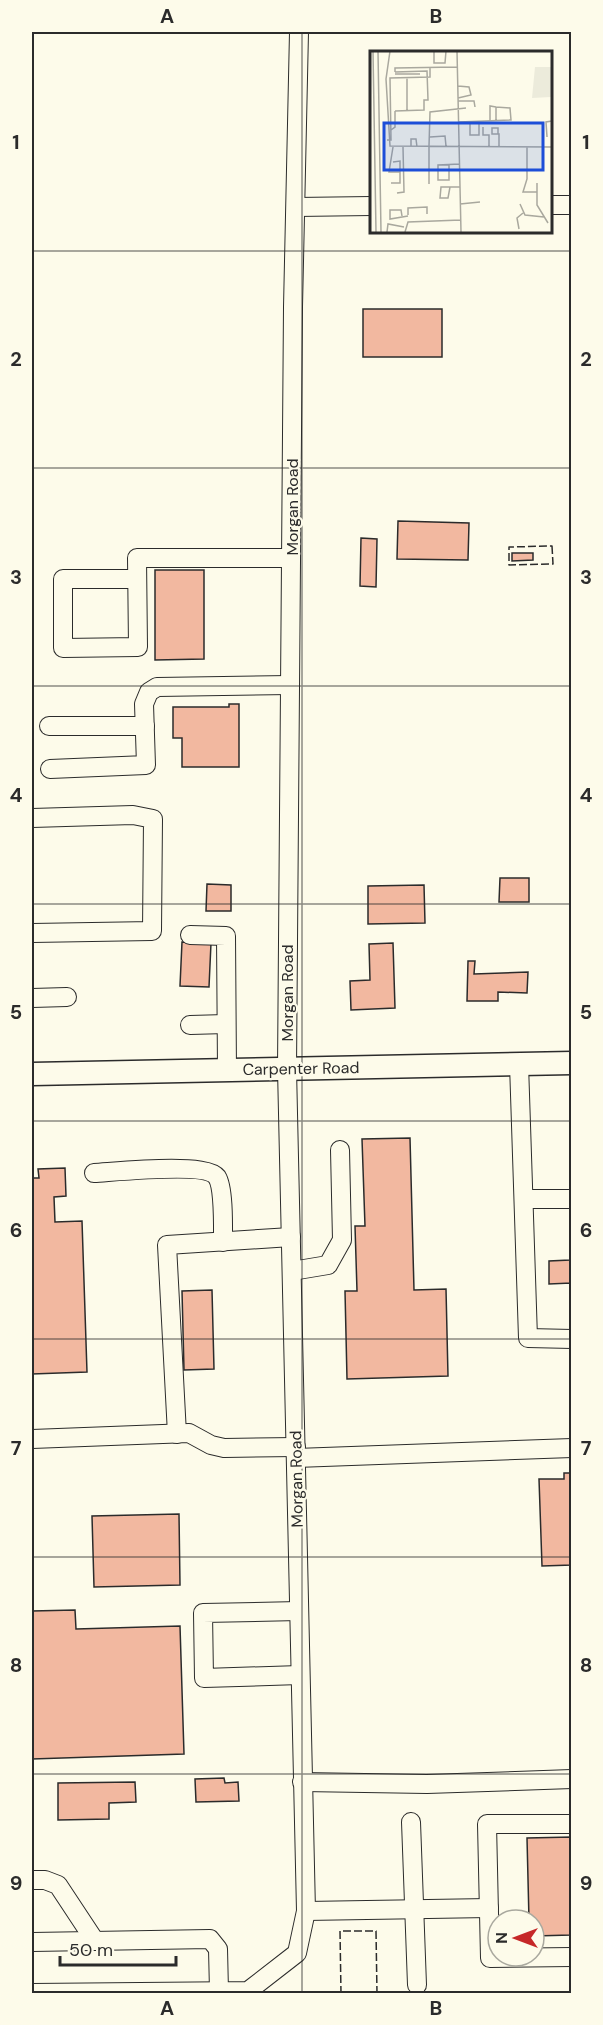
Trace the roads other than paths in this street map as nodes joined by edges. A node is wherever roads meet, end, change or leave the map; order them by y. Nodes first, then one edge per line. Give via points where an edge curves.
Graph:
1 (299, 32) edge
2 (572, 204) edge
3 (552, 205) edge
4 (370, 206) edge
5 (296, 207) junction
6 (291, 558) junction
7 (137, 579) junction
8 (290, 685) junction
9 (50, 726) dead end
10 (145, 726) junction
11 (50, 769) dead end
12 (32, 818) edge
13 (32, 933) edge
14 (190, 935) dead end
15 (67, 997) dead end
16 (32, 998) edge
17 (226, 1024) junction
18 (190, 1025) dead end
19 (572, 1063) edge
20 (519, 1064) junction
21 (287, 1069) junction
22 (227, 1070) junction
23 (32, 1074) edge
24 (340, 1150) dead end
25 (93, 1173) dead end
26 (524, 1198) junction
27 (572, 1199) edge
28 (291, 1237) junction
29 (223, 1242) junction
30 (292, 1271) junction
31 (572, 1339) edge
32 (177, 1434) junction
33 (32, 1439) edge
34 (572, 1449) edge
35 (296, 1452) junction
36 (299, 1611) junction
37 (300, 1675) junction
38 (572, 1779) edge
39 (303, 1782) junction
40 (411, 1822) dead end
41 (572, 1824) edge
42 (32, 1880) edge
43 (486, 1908) edge
44 (489, 1908) edge
45 (414, 1909) junction
46 (306, 1911) junction
47 (95, 1941) junction
48 (32, 1942) edge
49 (546, 1957) edge
50 (572, 1957) edge
51 (417, 1984) dead end
52 (219, 1991) junction
53 (32, 1993) edge

1 - 5 street, Morgan Road
2 - 3 street
4 - 5 street
5 - 6 street, Morgan Road
6 - 7 street via 137,558
6 - 8 street, Morgan Road
7 - 7 street via 138,647 63,648 63,579
8 - 10 street via 157,687 149,692 144,704
8 - 21 street, Morgan Road
9 - 10 street
10 - 11 street via 146,765
12 - 13 street via 134,815 153,819 153,830 152,931
14 - 17 street via 226,936
15 - 16 street
17 - 18 street
17 - 22 street
19 - 20 main road, Carpenter Road
20 - 21 main road, Carpenter Road
20 - 26 street
21 - 22 main road, Carpenter Road
21 - 28 street, Morgan Road
22 - 23 main road, Carpenter Road
24 - 30 street via 342,1240 328,1265
25 - 29 street via 195,1169 213,1174 218,1178
26 - 27 street
26 - 31 street via 528,1338
28 - 29 street
28 - 30 street, Morgan Road
29 - 32 street via 167,1245
30 - 35 street, Morgan Road
32 - 33 street
32 - 35 street via 189,1433 224,1448
34 - 35 street
35 - 36 street, Morgan Road
36 - 37 street, Morgan Road
36 - 37 street via 203,1613 204,1678
37 - 39 street, Morgan Road
38 - 39 street via 427,1784
39 - 46 street, Morgan Road
40 - 45 street
41 - 44 street via 487,1824
42 - 47 street via 58,1885
43 - 45 street
45 - 46 street
45 - 51 street
46 - 52 street, Morgan Road via 297,1953 248,1991
47 - 48 street
47 - 52 street via 210,1939 219,1949
49 - 50 street
52 - 53 street

